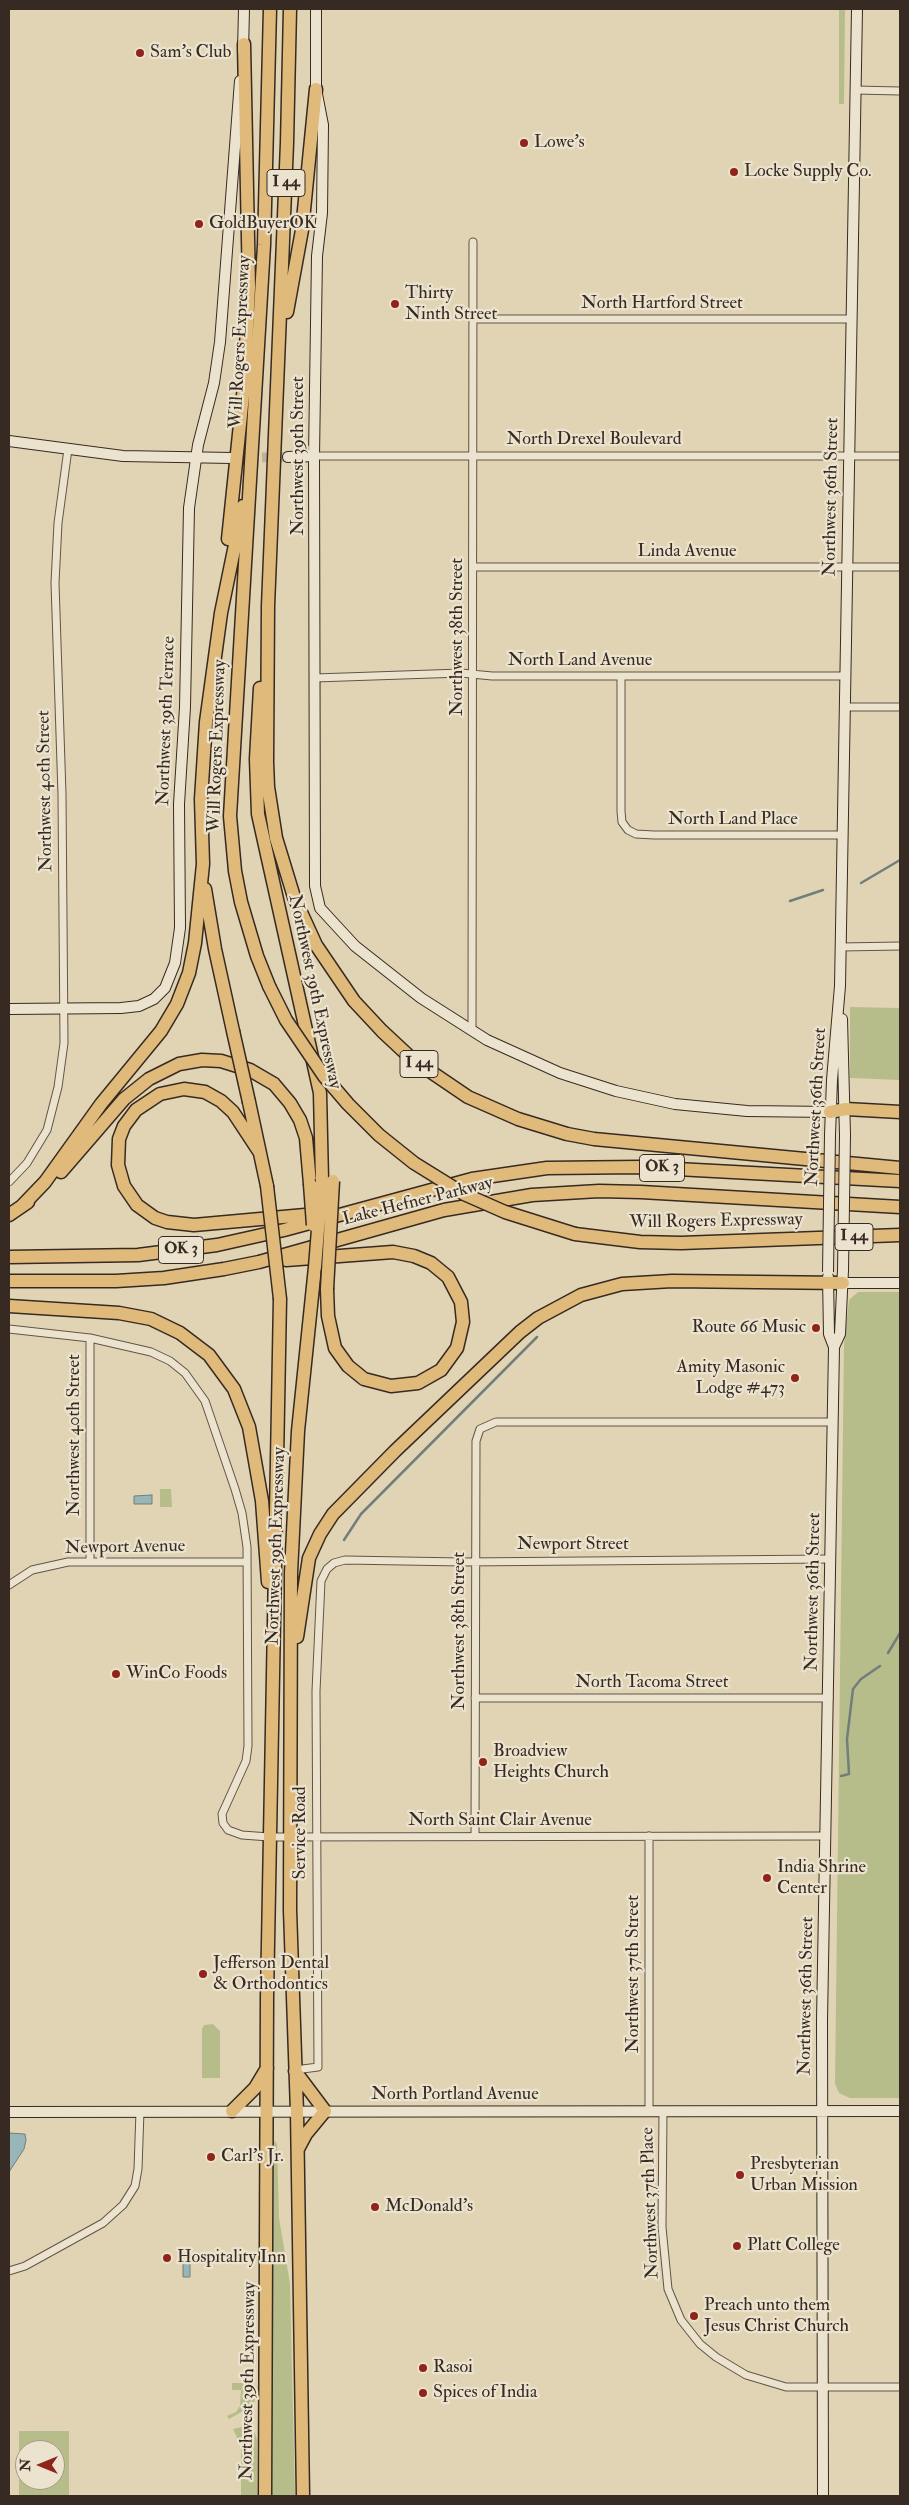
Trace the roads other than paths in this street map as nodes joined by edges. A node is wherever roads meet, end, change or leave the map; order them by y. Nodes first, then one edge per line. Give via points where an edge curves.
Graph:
1 (244, 9) edge
2 (270, 9) edge
3 (290, 9) edge
4 (316, 9) edge
5 (857, 9) edge
6 (244, 44) junction
7 (316, 89) junction
8 (855, 90) junction
9 (900, 91) edge
10 (474, 242) dead end
11 (473, 319) junction
12 (852, 319) junction
13 (279, 356) junction
14 (9, 441) edge
15 (68, 450) junction
16 (849, 455) junction
17 (314, 456) junction
18 (473, 456) junction
19 (900, 456) edge
20 (288, 457) tunnel mouth
21 (196, 458) junction
22 (232, 458) tunnel mouth
23 (251, 467) junction
24 (474, 567) junction
25 (848, 567) junction
26 (900, 567) edge
27 (268, 606) junction
28 (221, 613) junction
29 (474, 675) junction
30 (846, 676) junction
31 (621, 677) junction
32 (316, 678) junction
33 (845, 707) junction
34 (900, 707) edge
35 (843, 835) junction
36 (203, 864) junction
37 (900, 946) edge
38 (841, 947) junction
39 (840, 986) junction
40 (9, 1009) edge
41 (64, 1009) junction
42 (472, 1032) junction
43 (846, 1109) junction
44 (830, 1112) junction
45 (900, 1112) edge
46 (260, 1153) junction
47 (900, 1168) edge
48 (900, 1181) edge
49 (9, 1182) edge
50 (322, 1182) junction
51 (22, 1206) junction
52 (900, 1207) edge
53 (348, 1211) junction
54 (9, 1215) edge
55 (900, 1235) edge
56 (9, 1257) edge
57 (258, 1262) junction
58 (843, 1276) junction
59 (828, 1277) junction
60 (9, 1281) edge
61 (900, 1283) edge
62 (9, 1306) edge
63 (9, 1329) edge
64 (90, 1338) junction
65 (834, 1347) junction
66 (833, 1422) junction
67 (831, 1559) junction
68 (90, 1561) junction
69 (247, 1562) junction
70 (475, 1562) junction
71 (323, 1576) joint
72 (9, 1585) edge
73 (273, 1630) junction
74 (290, 1686) junction
75 (475, 1698) junction
76 (829, 1698) junction
77 (269, 1836) junction
78 (290, 1836) junction
79 (317, 1836) junction
80 (476, 1836) junction
81 (648, 1836) junction
82 (826, 1836) junction
83 (267, 2068) junction
84 (295, 2070) junction
85 (232, 2111) junction
86 (267, 2111) junction
87 (325, 2111) junction
88 (649, 2111) junction
89 (663, 2111) junction
90 (822, 2111) junction
91 (900, 2111) edge
92 (9, 2112) edge
93 (140, 2112) junction
94 (297, 2112) junction
95 (297, 2152) junction
96 (9, 2271) edge
97 (822, 2387) junction
98 (900, 2387) edge
99 (265, 2496) edge
100 (303, 2496) edge
101 (823, 2496) edge

1 - 6 main road
2 - 23 highway, Will Rogers Expressway / I 44 via 264,245
3 - 13 highway, I 44
4 - 7 main road, Northwest 39th Street
5 - 8 main road, Northwest 36th Street
6 - 21 main road via 221,334 214,383
6 - 28 highway via 249,287 236,474
7 - 13 highway via 302,230
7 - 17 main road, Northwest 39th Street via 323,125
8 - 9 street
8 - 12 main road, Northwest 36th Street
10 - 11 street, Northwest 38th Street
11 - 12 street, North Hartford Street
11 - 18 street, Northwest 38th Street
12 - 16 main road, Northwest 36th Street
13 - 27 highway
14 - 15 main road
15 - 21 main road via 123,456
15 - 41 street, Northwest 40th Street via 58,523 55,583 62,794
16 - 18 street, North Drexel Boulevard
16 - 19 street, North Drexel Boulevard
16 - 25 main road, Northwest 36th Street
17 - 18 street, North Drexel Boulevard
17 - 20 main road, North Drexel Boulevard
17 - 32 main road, Northwest 39th Street
18 - 24 street, Northwest 38th Street
21 - 22 main road
21 - 41 main road, Northwest 39th Terrace via 189,519 185,715 179,804 179,935 175,963 168,983 157,997 139,1006
23 - 28 highway
23 - 55 highway, Will Rogers Expressway / I 44, bridge via 230,816 235,871 241,902 269,986 290,1027 324,1076 379,1134 414,1163 464,1194 505,1212 575,1234 681,1243
24 - 25 street, Linda Avenue
24 - 29 street, Northwest 38th Street
25 - 26 street, Linda Avenue
25 - 30 main road, Northwest 36th Street
27 - 47 highway, I 44 via 268,787 276,838 290,885 305,922 334,974 354,1001 412,1059 468,1097 518,1119 567,1134 625,1143
27 - 50 highway, Northwest 39th Expressway via 257,722 256,796 320,1093
28 - 36 highway via 202,760
29 - 31 street, North Land Avenue
29 - 32 street, North Land Avenue
29 - 42 street, Northwest 38th Street
30 - 31 street, North Land Avenue
30 - 33 main road, Northwest 36th Street
31 - 35 street, North Land Place via 620,811 625,828 644,835
32 - 42 main road, Northwest 39th Street via 315,886 319,904 339,930 378,966
33 - 34 street
33 - 35 main road, Northwest 36th Street
35 - 38 main road, Northwest 36th Street
36 - 46 highway, Northwest 39th Expressway, bridge via 211,931
36 - 51 highway via 194,950 189,974 174,1010 161,1031 104,1099 45,1182
37 - 38 street
38 - 39 main road, Northwest 36th Street
39 - 43 main road, Northwest 36th Street
39 - 44 main road, Northwest 36th Street
40 - 41 main road
41 - 49 street, Northwest 40th Street via 61,1067 47,1130 28,1163
42 - 44 main road via 560,1073 639,1097 724,1109
43 - 44 highway
43 - 45 highway
43 - 58 main road, Northwest 36th Street, bridge
44 - 59 main road, Northwest 36th Street, bridge
46 - 53 highway via 233,1112 221,1101 205,1092 184,1089 160,1094 142,1104 124,1126 117,1152 120,1177 130,1196 146,1212 168,1222 213,1224
46 - 73 highway, Northwest 39th Expressway, bridge via 280,1299
48 - 53 highway, Lake Hefner Parkway / OK 3 via 640,1167 547,1168 472,1179
50 - 51 highway via 297,1114 282,1093 250,1070 221,1061 202,1060 172,1067 138,1086 49,1186
50 - 57 highway, bridge via 328,1290 328,1316 335,1348 348,1366 364,1379 391,1386 418,1383 441,1370 457,1348 463,1322 458,1295 444,1273 420,1258 400,1252 384,1252
50 - 74 highway, Northwest 39th Expressway, bridge via 294,1491
51 - 54 highway
52 - 57 highway, Lake Hefner Parkway / OK 3 via 641,1192 532,1195 444,1210
53 - 56 highway, Lake Hefner Parkway / OK 3 via 243,1240 183,1250 105,1256
57 - 60 highway, Lake Hefner Parkway / OK 3 via 154,1279
58 - 59 highway
58 - 61 main road
58 - 65 main road, Northwest 36th Street via 840,1334
59 - 65 main road, Northwest 36th Street via 829,1334
59 - 74 highway via 622,1284 575,1298 532,1322 354,1491 326,1524 315,1543 307,1568
62 - 73 highway via 119,1313 151,1319 194,1342 222,1371 242,1407 256,1461
63 - 64 street
64 - 68 street, Northwest 40th Street
64 - 69 street via 151,1352 170,1361 195,1384 205,1401 231,1475 242,1513
65 - 66 main road, Northwest 36th Street
66 - 67 main road, Northwest 36th Street
66 - 70 street, Northwest 38th Street via 496,1422 482,1427 476,1441
67 - 70 street, Newport Street
67 - 76 main road, Northwest 36th Street
68 - 69 street, Newport Avenue
68 - 72 street, Newport Avenue via 45,1565
69 - 77 street, North Saint Clair Avenue via 248,1746 246,1761 223,1810 222,1819 225,1827 242,1835
70 - 71 street, Newport Street via 346,1560 330,1565
70 - 75 street, Northwest 38th Street
71 - 79 street, Service Road via 316,1691
73 - 77 highway, Northwest 39th Expressway
74 - 78 highway, Northwest 39th Expressway
75 - 76 street, North Tacoma Street
75 - 80 street, Northwest 38th Street
76 - 82 main road, Northwest 36th Street
77 - 78 street, North Saint Clair Avenue
77 - 83 highway, Northwest 39th Expressway
78 - 79 street, North Saint Clair Avenue
78 - 84 highway, Northwest 39th Expressway
79 - 80 street, North Saint Clair Avenue
79 - 84 street, Service Road via 318,2067
80 - 81 street, North Saint Clair Avenue
81 - 82 street, North Saint Clair Avenue
81 - 88 street, Northwest 37th Street
82 - 90 main road, Northwest 36th Street
83 - 85 highway via 255,2088
83 - 86 highway, Northwest 39th Expressway
84 - 87 highway
84 - 94 highway, Northwest 39th Expressway
85 - 86 main road, North Portland Avenue
85 - 93 main road, North Portland Avenue
86 - 94 main road, North Portland Avenue
86 - 99 highway, Northwest 39th Expressway
87 - 88 main road, North Portland Avenue
87 - 94 main road, North Portland Avenue
87 - 95 highway via 306,2134
88 - 89 main road, North Portland Avenue
89 - 90 main road, North Portland Avenue
89 - 97 street, Northwest 37th Place via 662,2227 668,2289 681,2320 700,2344 746,2375 786,2387
90 - 91 main road, North Portland Avenue
90 - 97 main road, Northwest 36th Street
92 - 93 main road, North Portland Avenue
93 - 96 street via 140,2150 135,2186 123,2205 103,2223 25,2266
94 - 95 highway, Northwest 39th Expressway
95 - 100 highway, Northwest 39th Expressway
97 - 98 street, Northwest 37th Place
97 - 101 main road, Northwest 36th Street

